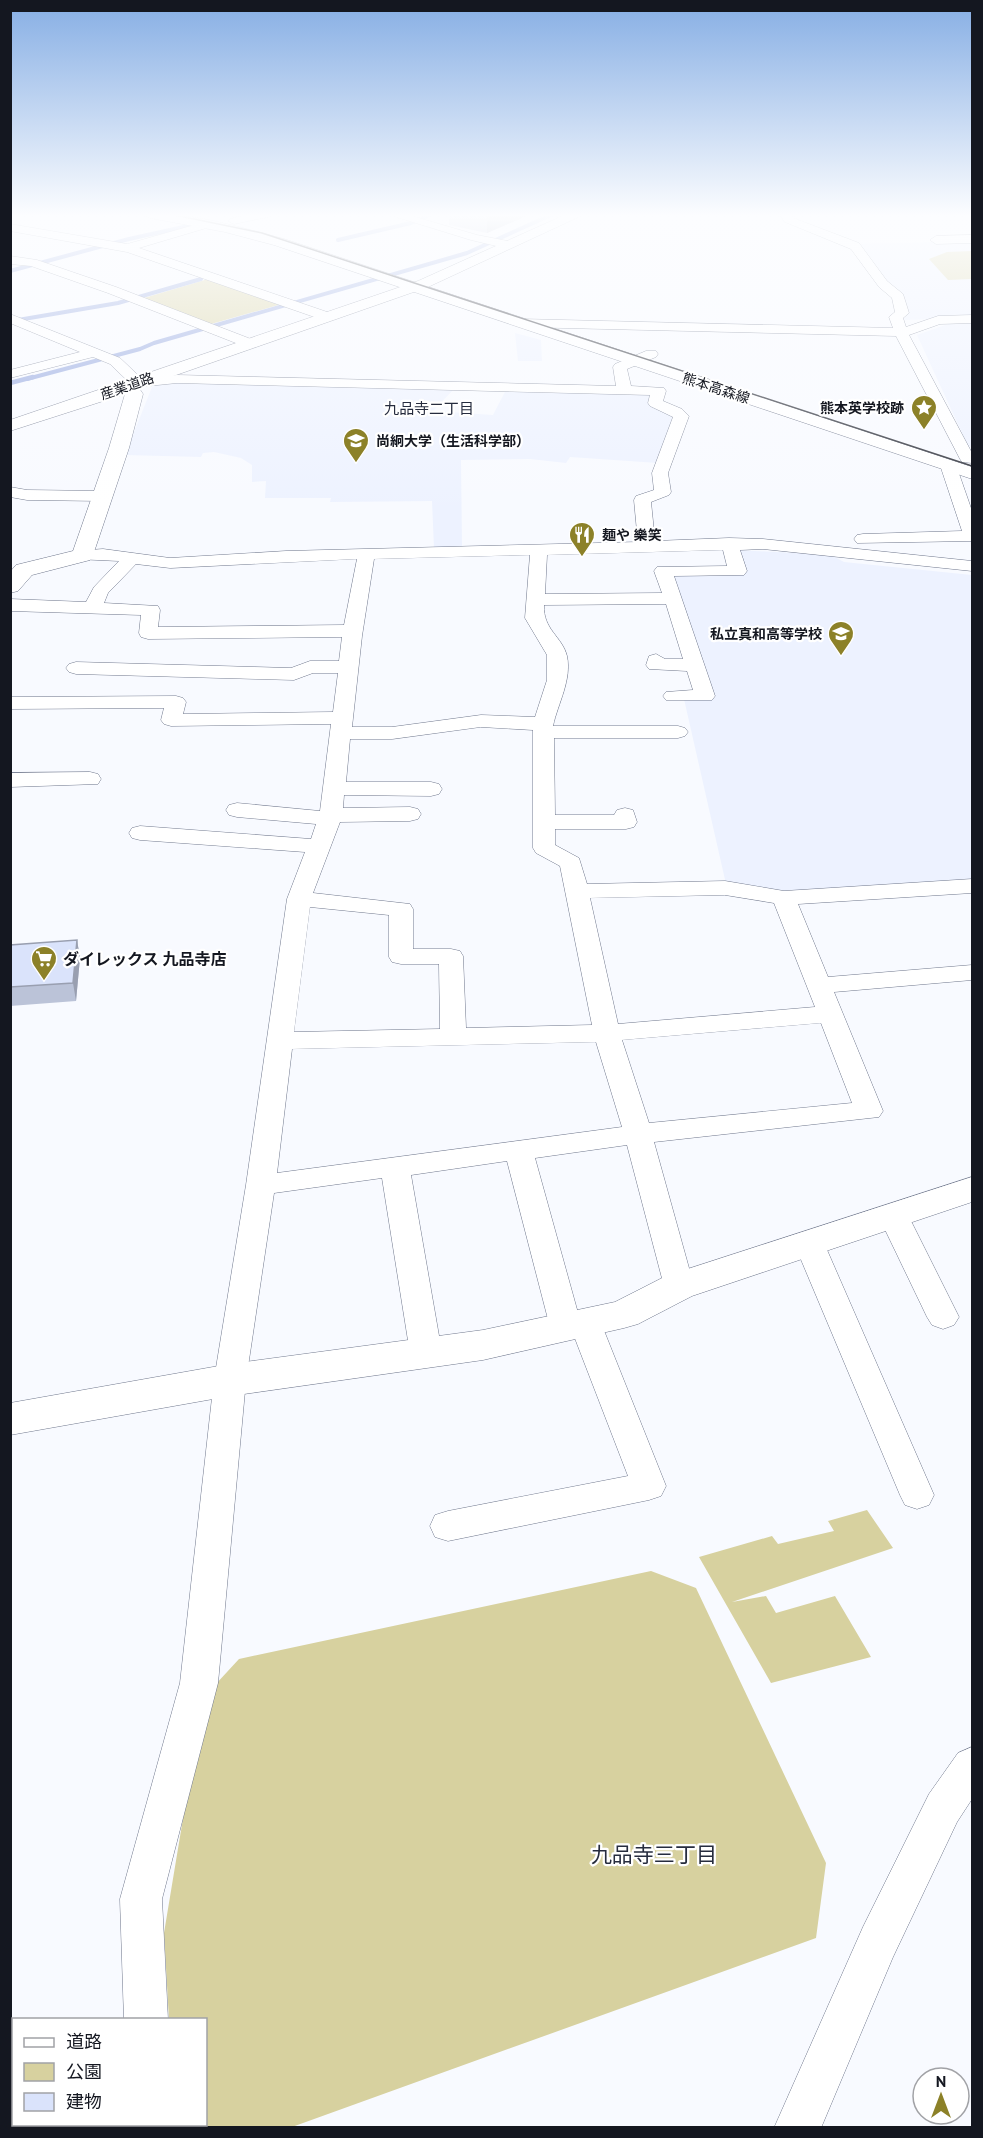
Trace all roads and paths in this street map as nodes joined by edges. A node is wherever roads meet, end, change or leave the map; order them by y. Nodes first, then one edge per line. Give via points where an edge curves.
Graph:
1 (171, 314) edge
2 (319, 314) edge
3 (337, 314) edge
4 (496, 314) edge
5 (522, 314) edge
6 (901, 314) edge
7 (328, 317) junction
8 (10, 318) edge
9 (972, 319) edge
10 (521, 323) junction
11 (562, 325) junction
12 (901, 332) junction
13 (251, 344) junction
14 (96, 352) junction
15 (643, 358) junction
16 (10, 374) edge
17 (133, 384) junction
18 (624, 388) junction
19 (10, 426) edge
20 (971, 464) edge
21 (948, 465) junction
22 (10, 492) edge
23 (102, 496) junction
24 (972, 535) edge
25 (729, 543) junction
26 (764, 544) junction
27 (647, 545) junction
28 (539, 549) junction
29 (81, 555) junction
30 (366, 556) junction
31 (132, 558) junction
32 (39, 564) junction
33 (10, 565) edge
34 (972, 566) edge
35 (10, 586) edge
36 (673, 598) junction
37 (536, 600) junction
38 (10, 605) edge
39 (93, 608) junction
40 (353, 631) junction
41 (656, 660) dead end
42 (695, 664) junction
43 (347, 667) junction
44 (76, 668) dead end
45 (673, 696) dead end
46 (10, 703) edge
47 (340, 725) junction
48 (543, 728) junction
49 (678, 732) dead end
50 (90, 779) dead end
51 (10, 780) edge
52 (333, 788) junction
53 (431, 789) dead end
54 (237, 810) dead end
55 (410, 814) dead end
56 (330, 816) junction
57 (544, 822) junction
58 (626, 824) dead end
59 (140, 833) dead end
60 (319, 846) junction
61 (972, 886) edge
62 (577, 891) junction
63 (784, 898) junction
64 (299, 899) junction
65 (972, 973) edge
66 (819, 986) junction
67 (830, 1014) junction
68 (607, 1033) junction
69 (453, 1037) junction
70 (279, 1041) junction
71 (638, 1134) junction
72 (519, 1150) junction
73 (395, 1168) junction
74 (261, 1185) junction
75 (972, 1189) edge
76 (893, 1215) junction
77 (809, 1243) junction
78 (679, 1286) junction
79 (943, 1317) dead end
80 (576, 1325) junction
81 (426, 1353) junction
82 (230, 1380) junction
83 (10, 1419) edge
84 (917, 1495) dead end
85 (448, 1526) dead end
86 (972, 1766) edge
87 (146, 2018) edge
88 (797, 2127) edge

1 - 13 street
2 - 7 street
3 - 7 main road, 産業道路
4 - 10 main road, 熊本高森線
5 - 11 main road, 熊本高森線
6 - 12 street via 896,317
7 - 13 main road, 産業道路
8 - 14 street
9 - 12 street via 938,320
10 - 11 street
10 - 15 main road, 熊本高森線
11 - 12 street
11 - 15 main road, 熊本高森線
12 - 20 street
13 - 17 main road, 産業道路
14 - 16 street
14 - 17 street via 122,365
15 - 18 street via 620,367
15 - 20 main road, 熊本高森線
15 - 21 main road, 熊本高森線
17 - 18 street via 177,379
17 - 19 main road, 産業道路
17 - 23 main road via 134,394
18 - 27 street via 659,391 655,403 681,416 660,473 663,492 642,500
20 - 21 main road, 熊本高森線
21 - 24 street
22 - 23 street
23 - 29 main road
24 - 26 street
25 - 26 street
25 - 27 street
25 - 36 street via 738,571 663,572
26 - 34 street
27 - 28 street
28 - 30 street
28 - 37 street
29 - 31 street
29 - 32 main road
30 - 31 street via 170,563
30 - 40 street
31 - 39 street via 99,591
32 - 33 main road
32 - 35 main road via 24,570
36 - 37 street
36 - 42 street
37 - 48 street via 534,618 557,655 557,680
38 - 39 street
39 - 40 street via 151,610 148,633
40 - 43 street
41 - 42 street via 656,665
42 - 45 street via 705,696
43 - 44 street via 310,668 294,674
43 - 47 street
46 - 47 street via 176,702 171,720
47 - 48 street via 392,733 481,721
47 - 52 street
48 - 49 street
48 - 57 street
50 - 51 street
52 - 53 street
52 - 56 street
54 - 56 street
55 - 56 street
56 - 60 street
57 - 58 street
57 - 62 street via 544,848 571,862
59 - 60 street
60 - 64 street
61 - 63 street
62 - 63 street via 725,888
62 - 68 street
63 - 66 street
64 - 69 street via 400,909 400,957 451,956
64 - 70 street
65 - 66 street
66 - 67 street
67 - 68 street
67 - 71 street via 869,1111
68 - 69 street
68 - 71 street
69 - 70 street
70 - 74 street
71 - 72 street
71 - 78 street
72 - 73 street
72 - 80 street
73 - 74 street
73 - 81 street
74 - 82 street
75 - 76 main road
76 - 77 main road
76 - 79 street
77 - 78 main road
77 - 84 street
78 - 80 main road via 624,1314
80 - 81 main road via 483,1346
80 - 85 street via 649,1486
81 - 82 main road
82 - 83 main road
82 - 87 street via 199,1683 141,1899
86 - 88 street via 943,1808

